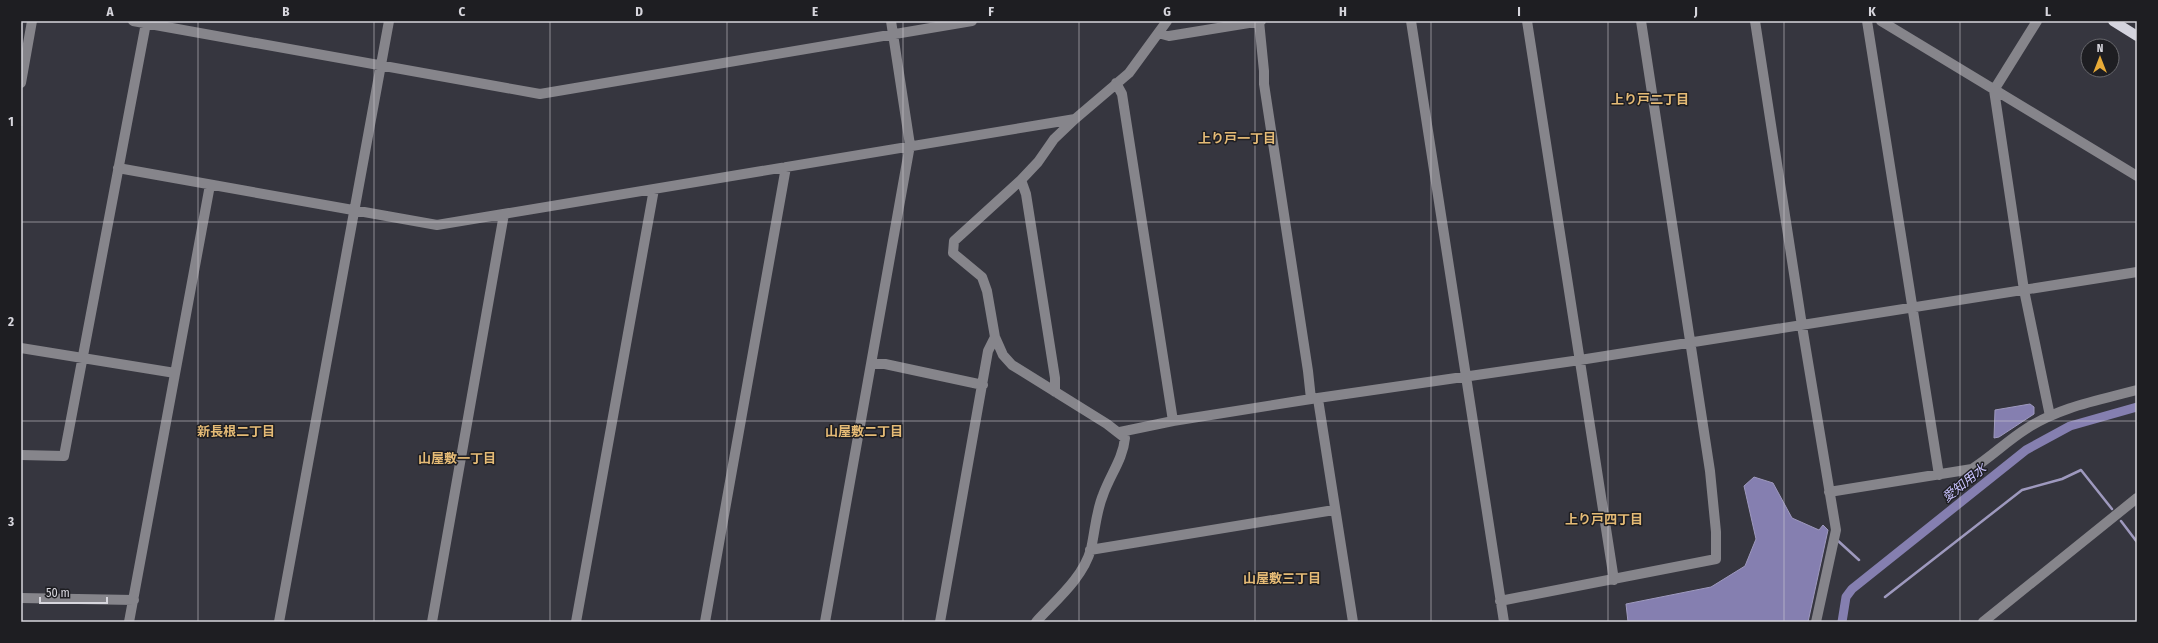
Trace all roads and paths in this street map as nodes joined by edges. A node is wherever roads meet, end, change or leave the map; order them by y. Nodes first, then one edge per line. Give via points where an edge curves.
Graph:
1 (32, 21) edge
2 (133, 21) edge
3 (389, 21) edge
4 (891, 21) edge
5 (972, 21) edge
6 (1167, 21) edge
7 (1260, 21) edge
8 (1411, 21) edge
9 (1527, 21) edge
10 (1641, 21) edge
11 (1755, 21) edge
12 (1867, 21) edge
13 (1881, 21) edge
14 (2038, 21) edge
15 (2113, 21) edge
16 (146, 23) junction
17 (1158, 33) junction
18 (893, 34) junction
19 (2137, 36) edge
20 (380, 67) junction
21 (21, 83) edge
22 (1116, 83) junction
23 (1994, 90) junction
24 (1075, 118) junction
25 (910, 145) junction
26 (786, 167) junction
27 (118, 168) junction
28 (2137, 176) edge
29 (1021, 180) junction
30 (210, 185) junction
31 (654, 189) junction
32 (354, 209) junction
33 (504, 214) junction
34 (2137, 272) edge
35 (2024, 290) junction
36 (1912, 308) junction
37 (1802, 325) junction
38 (995, 337) junction
39 (1691, 343) junction
40 (21, 348) edge
41 (82, 358) junction
42 (1580, 360) junction
43 (872, 364) junction
44 (175, 373) junction
45 (1467, 376) junction
46 (983, 385) junction
47 (2137, 390) edge
48 (1055, 392) junction
49 (1314, 399) junction
50 (2050, 416) junction
51 (1173, 421) junction
52 (1120, 432) junction
53 (21, 455) edge
54 (1939, 475) junction
55 (1829, 492) junction
56 (2137, 498) edge
57 (1334, 510) junction
58 (1090, 550) junction
59 (1614, 580) junction
60 (21, 598) edge
61 (134, 600) junction
62 (1500, 601) junction
63 (129, 622) edge
64 (279, 622) edge
65 (432, 622) edge
66 (576, 622) edge
67 (705, 622) edge
68 (825, 622) edge
69 (940, 622) edge
70 (1036, 622) edge
71 (1350, 622) edge
72 (1353, 622) edge
73 (1504, 622) edge
74 (1816, 622) edge
75 (1982, 622) edge

1 - 21 street
2 - 16 street
3 - 20 street
4 - 18 street
5 - 18 street
6 - 17 street
7 - 17 street via 1169,36
7 - 49 street via 1264,84
8 - 45 street
9 - 42 street
10 - 39 street
11 - 37 street
12 - 36 street
13 - 23 street
14 - 23 street
15 - 19 main road
16 - 20 street
16 - 27 street
17 - 22 street via 1129,73
18 - 20 street via 540,94
18 - 25 street
20 - 32 street
22 - 24 street
22 - 51 street via 1122,94
23 - 28 street
23 - 35 street
24 - 25 street
24 - 29 street via 1054,139
25 - 26 street
25 - 43 street
26 - 31 street
26 - 67 street
27 - 30 street
27 - 41 street
29 - 38 street via 954,241 953,253 982,277
29 - 48 street via 1026,194 1055,378
30 - 32 street
30 - 44 street
31 - 33 street
31 - 66 street
32 - 33 street via 437,225
32 - 64 street
33 - 65 street
34 - 35 street
35 - 36 street
35 - 50 street
36 - 37 street
36 - 54 street
37 - 39 street
37 - 55 street
38 - 46 street via 988,351
38 - 48 street via 1003,355 1012,365
39 - 42 street
39 - 59 street via 1710,471 1716,559
40 - 41 street
41 - 44 street
41 - 53 street via 64,456
42 - 45 street
42 - 59 street
43 - 46 street via 885,364
43 - 68 street
44 - 61 street
45 - 49 street
45 - 62 street
46 - 69 street
47 - 50 street
48 - 52 street
49 - 51 street
49 - 57 street
50 - 54 street via 2026,429 1972,469
51 - 52 street
52 - 58 street via 1125,438 1124,450 1100,503
54 - 55 street
55 - 74 street via 1836,530
56 - 75 street
57 - 58 street
57 - 72 street
58 - 70 street via 1078,575
59 - 62 street
60 - 61 street
61 - 63 street
62 - 73 street
71 - 72 street

